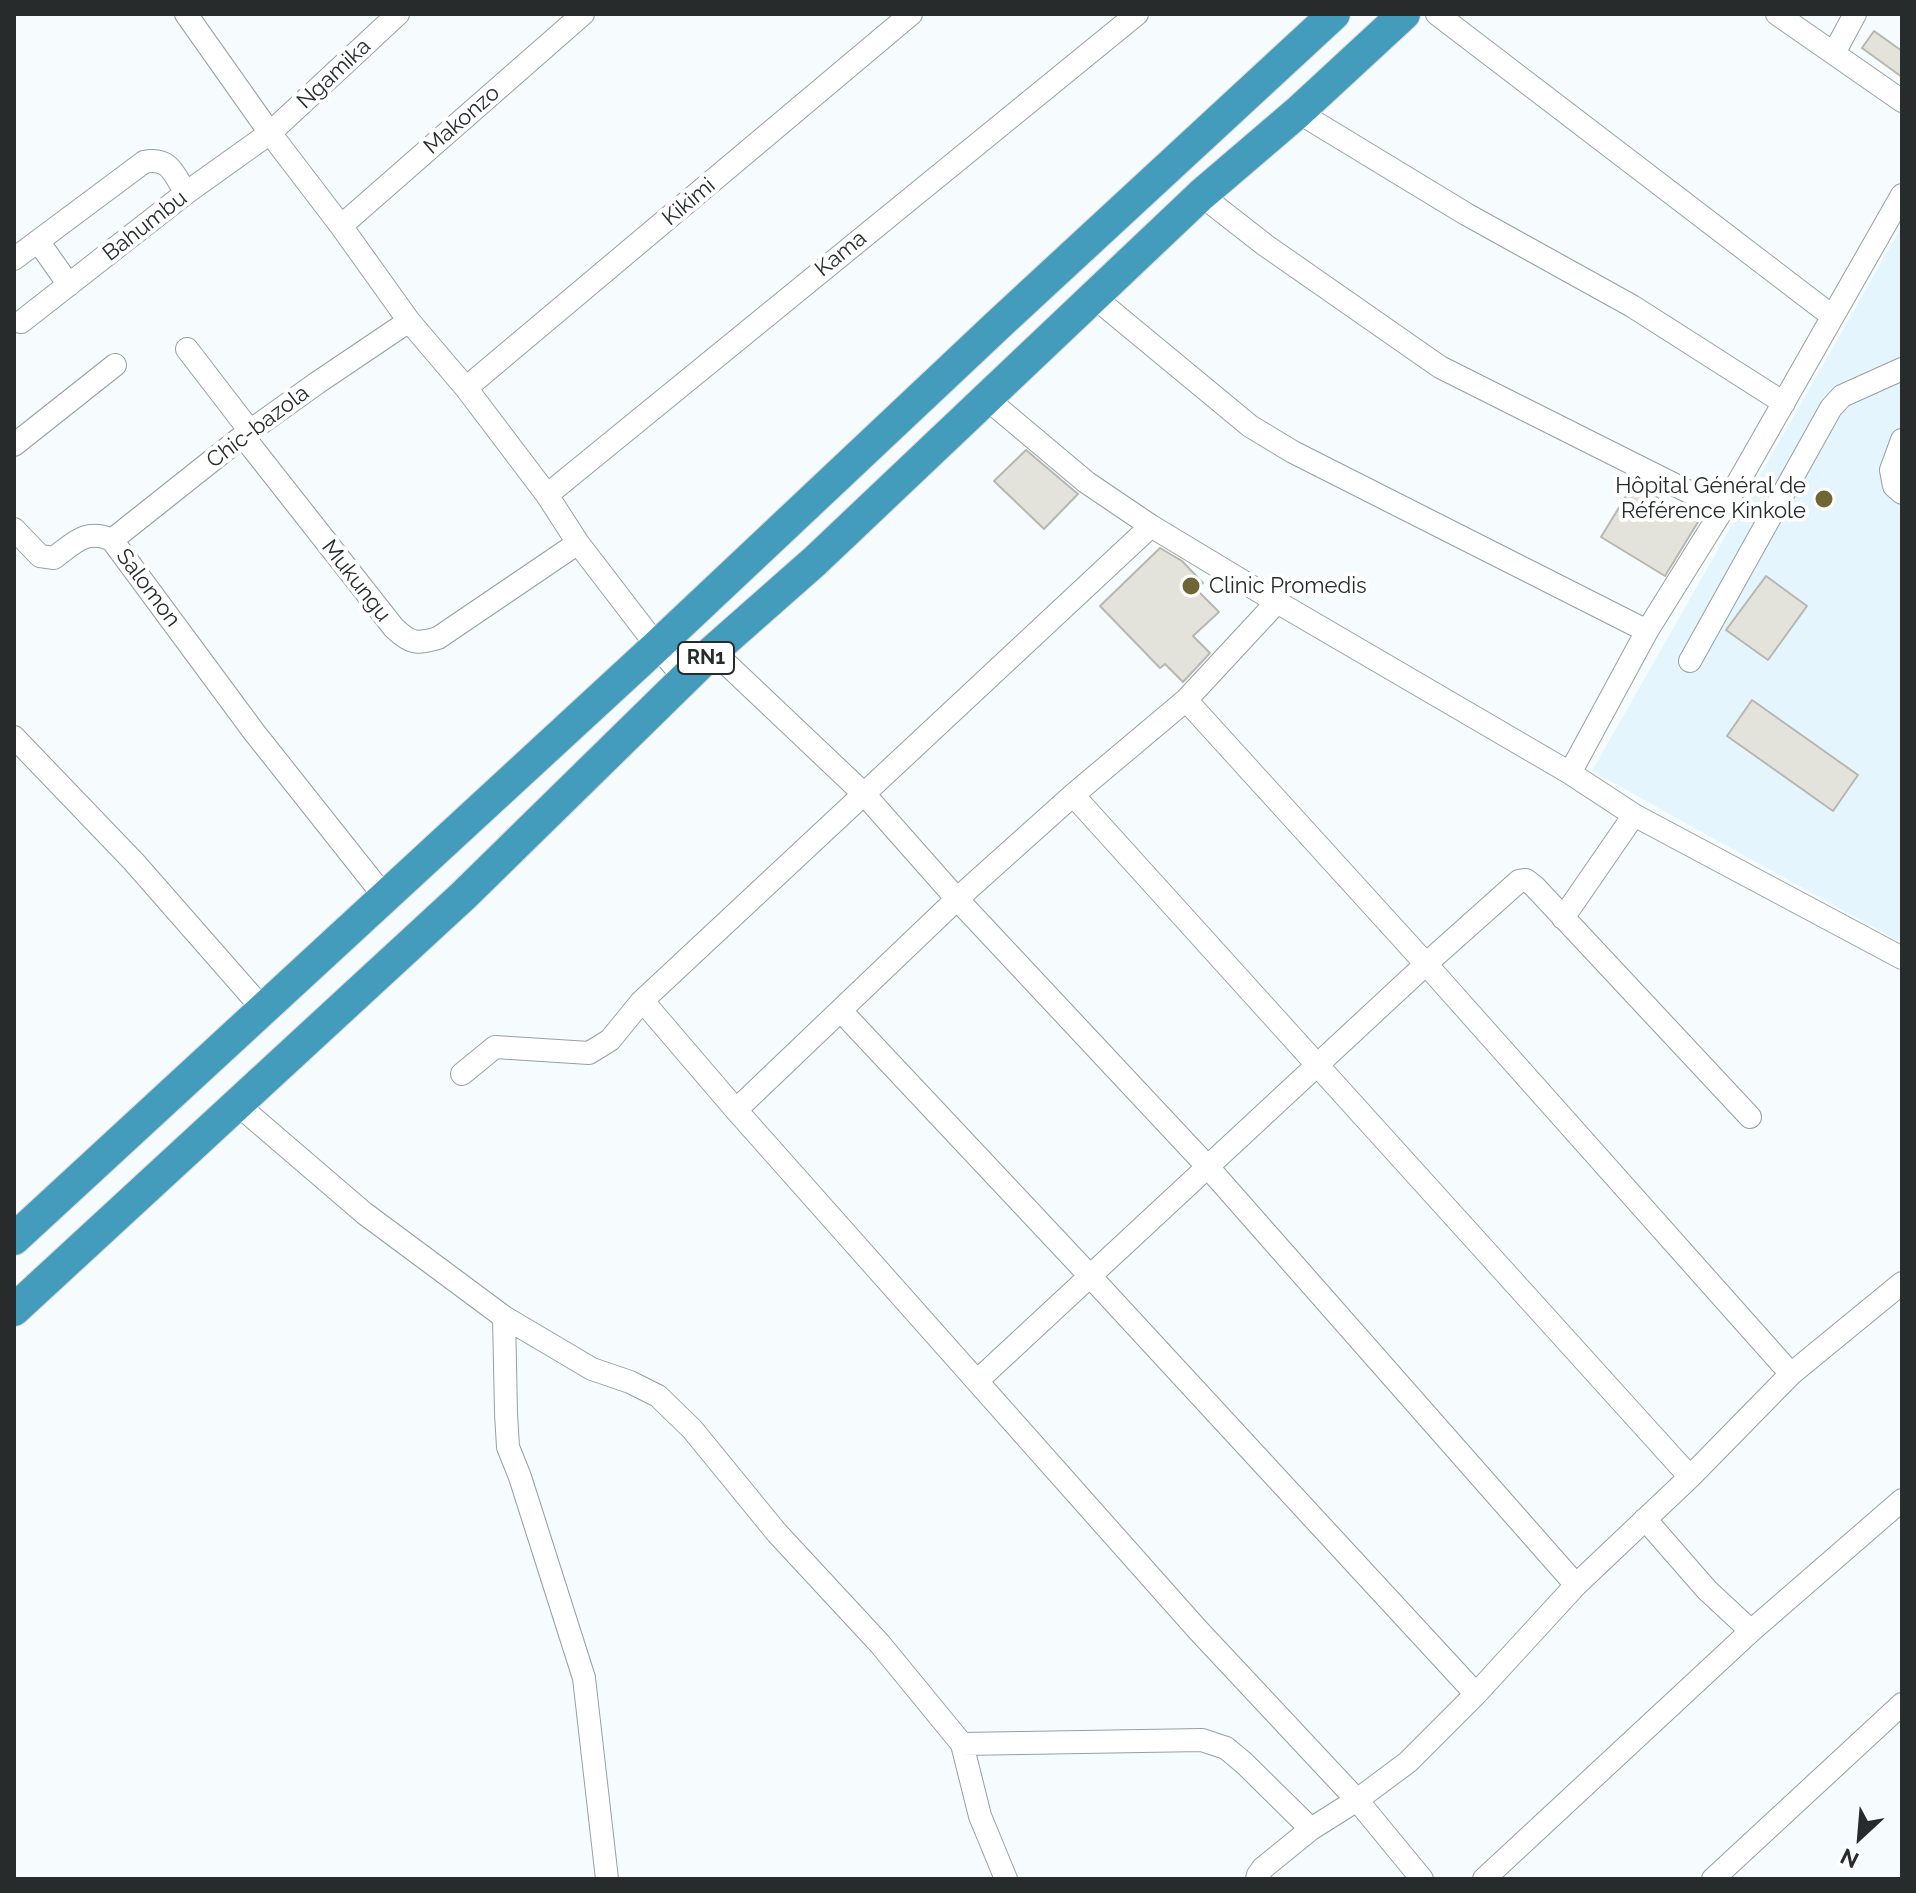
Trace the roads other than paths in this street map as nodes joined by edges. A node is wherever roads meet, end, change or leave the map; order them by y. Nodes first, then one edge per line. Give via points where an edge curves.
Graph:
1 (186, 14) edge
2 (398, 14) edge
3 (583, 14) edge
4 (911, 14) edge
5 (1137, 14) edge
6 (1334, 14) edge
7 (1404, 14) edge
8 (1437, 14) edge
9 (1777, 14) edge
10 (1855, 14) edge
11 (1834, 53) junction
12 (1902, 101) edge
13 (1298, 112) junction
14 (270, 133) junction
15 (186, 193) junction
16 (1201, 195) junction
17 (1902, 195) edge
18 (341, 226) junction
19 (38, 241) junction
20 (14, 259) edge
21 (69, 285) junction
22 (1094, 297) junction
23 (1832, 316) junction
24 (409, 321) junction
25 (21, 322) dead end
26 (187, 349) dead end
27 (115, 365) dead end
28 (1902, 369) edge
29 (466, 388) junction
30 (986, 398) junction
31 (1784, 403) junction
32 (246, 434) junction
33 (1902, 440) edge
34 (14, 445) edge
35 (1902, 493) edge
36 (547, 495) junction
37 (1723, 509) junction
38 (1151, 526) junction
39 (14, 529) edge
40 (112, 540) junction
41 (578, 543) junction
42 (1277, 602) junction
43 (1647, 631) junction
44 (657, 646) junction
45 (713, 651) junction
46 (1690, 661) dead end
47 (685, 679) junction
48 (1186, 700) junction
49 (14, 737) edge
50 (1570, 773) junction
51 (865, 795) junction
52 (1073, 795) junction
53 (1634, 815) junction
54 (384, 896) junction
55 (957, 899) junction
56 (1563, 918) junction
57 (1902, 958) edge
58 (1426, 964) junction
59 (641, 1002) junction
60 (262, 1008) junction
61 (841, 1011) junction
62 (1318, 1064) junction
63 (462, 1074) dead end
64 (237, 1104) junction
65 (736, 1110) junction
66 (1750, 1117) dead end
67 (1207, 1166) junction
68 (14, 1239) edge
69 (1090, 1276) junction
70 (1902, 1283) edge
71 (14, 1310) edge
72 (504, 1317) junction
73 (1791, 1374) junction
74 (977, 1381) junction
75 (1690, 1477) junction
76 (1902, 1500) edge
77 (1645, 1519) junction
78 (1576, 1585) junction
79 (1751, 1631) junction
80 (1476, 1694) junction
81 (1902, 1704) edge
82 (962, 1744) junction
83 (1357, 1800) junction
84 (1311, 1829) junction
85 (607, 1879) edge
86 (1006, 1879) edge
87 (1257, 1879) edge
88 (1422, 1879) edge
89 (1484, 1879) edge
90 (1713, 1879) edge

1 - 14 street
2 - 14 street, Ngamika
3 - 18 street, Makonzo
4 - 29 street, Kikimi
5 - 36 street, Kama
6 - 44 highway, RN1
7 - 13 highway, RN1
8 - 23 street
9 - 11 street
10 - 11 street
11 - 12 street
13 - 16 highway, RN1
13 - 31 street via 1632,306
14 - 15 street, Bahumbu
14 - 18 street
15 - 19 street via 168,164 144,162
15 - 21 street, Bahumbu
16 - 22 highway, RN1
16 - 37 street via 1440,367
17 - 23 street
18 - 24 street
19 - 20 street
19 - 21 street
21 - 25 street, Bahumbu
22 - 30 highway, RN1
22 - 43 street via 1250,426 1293,452
23 - 31 street
24 - 29 street
24 - 32 street, Chic-bazola
26 - 32 street
27 - 34 street
28 - 46 street via 1842,396 1831,408
29 - 36 street
30 - 38 street via 1086,482
30 - 45 highway, RN1
31 - 37 street
32 - 40 street, Chic-bazola
32 - 41 street, Mukungu via 394,628 418,644 438,638
33 - 35 street via 1891,470 1894,486
36 - 41 street
37 - 43 street
38 - 42 street
38 - 51 street
39 - 40 street, Salomon via 40,556 54,558 88,534
40 - 54 street, Salomon
41 - 44 street
42 - 48 street
42 - 50 street
43 - 50 street
44 - 47 street
44 - 54 highway, RN1
45 - 47 highway, RN1
45 - 51 street
47 - 64 highway, RN1 via 463,896
48 - 52 street
48 - 58 street
49 - 60 street via 134,862
50 - 53 street
51 - 55 street
51 - 59 street
52 - 55 street
52 - 62 street
53 - 56 street
53 - 57 street
54 - 60 highway, RN1
55 - 61 street
55 - 67 street
56 - 58 street via 1534,886 1519,881
56 - 66 street
58 - 62 street
58 - 73 street
59 - 63 street via 610,1040 589,1053 495,1047
59 - 65 street
60 - 68 highway, RN1
61 - 65 street
61 - 69 street
62 - 67 street
62 - 75 street
64 - 71 highway, RN1
64 - 72 street via 364,1213
65 - 74 street
67 - 69 street
67 - 78 street
69 - 74 street
69 - 80 street
70 - 73 street
72 - 82 street via 592,1369 658,1396 880,1644
72 - 85 street via 508,1447 584,1678
73 - 75 street
74 - 83 street
75 - 77 street
76 - 79 street
77 - 78 street
77 - 79 street
78 - 80 street
79 - 89 street
80 - 83 street via 1408,1762
81 - 90 street
82 - 84 street via 1202,1740 1235,1755
82 - 86 street via 980,1816
83 - 84 street
83 - 88 street
84 - 87 street

